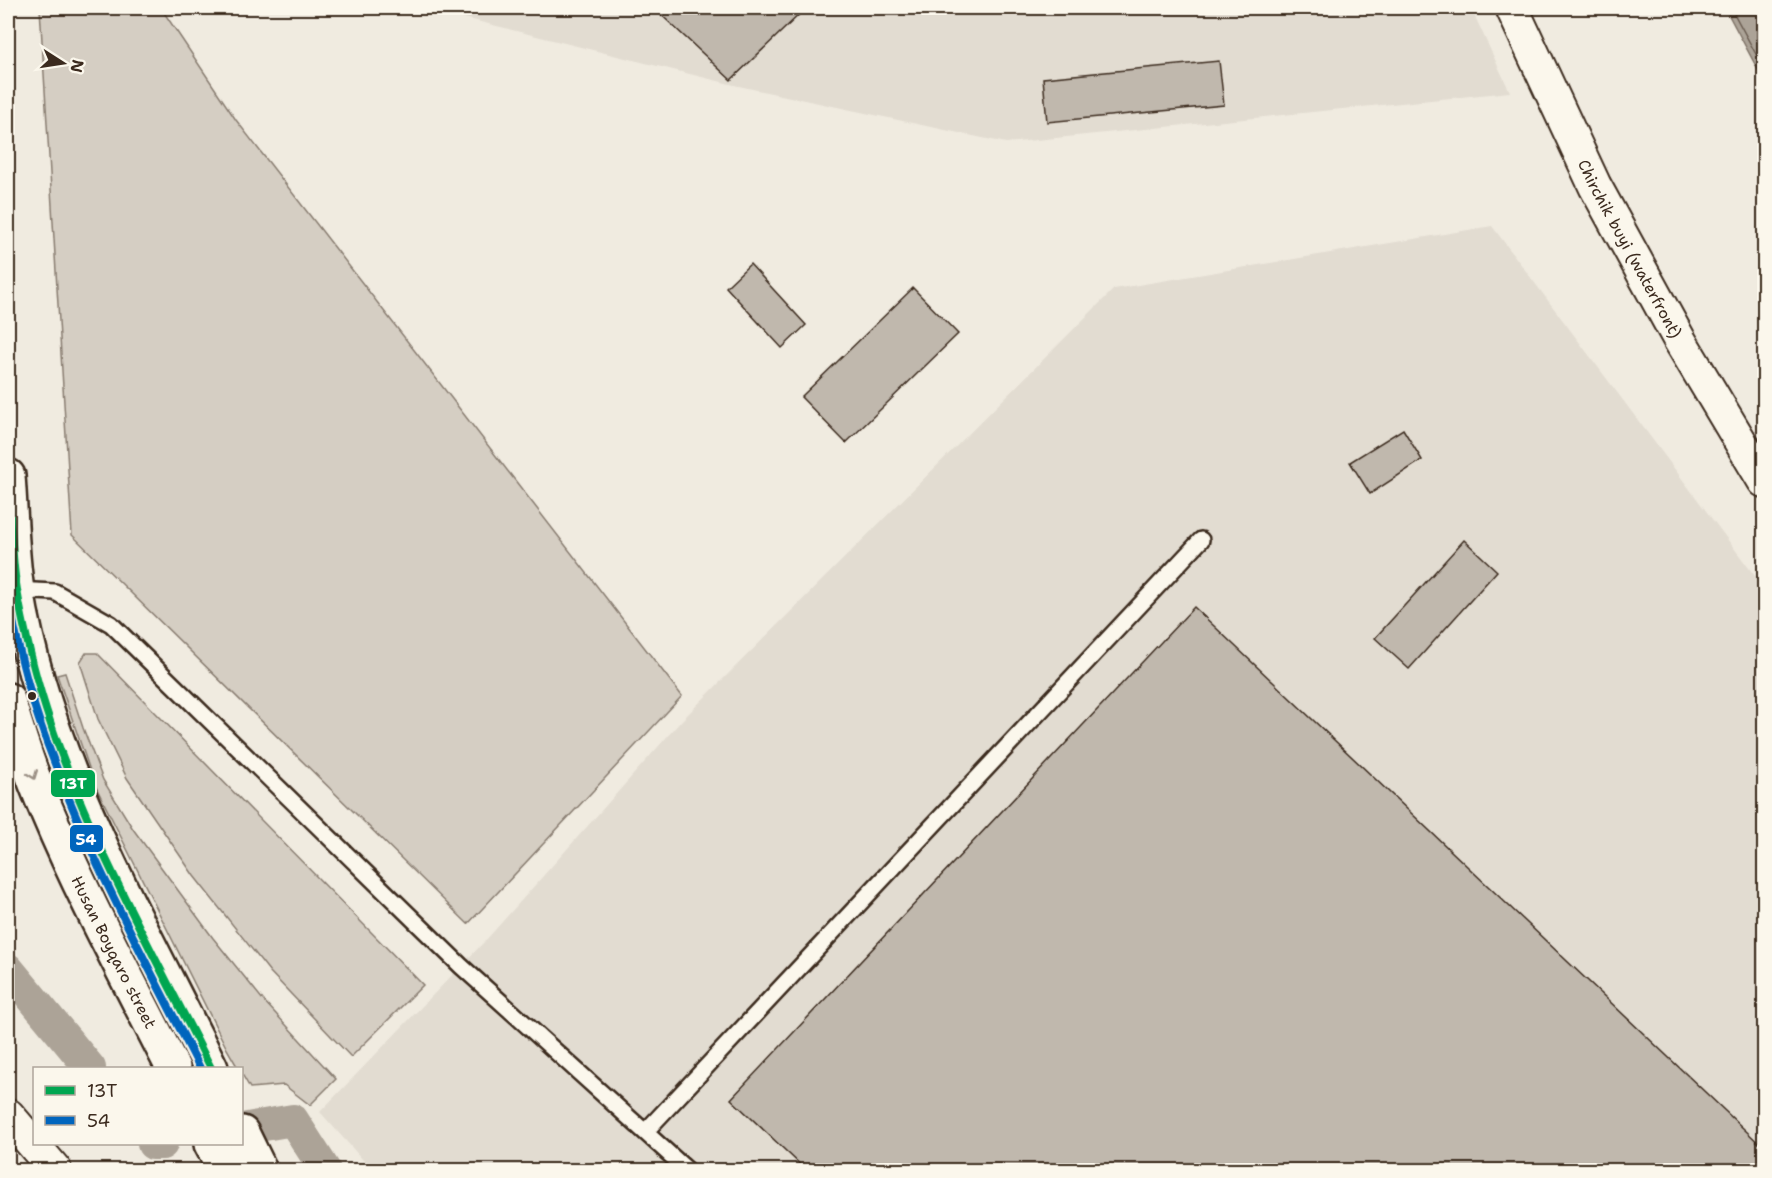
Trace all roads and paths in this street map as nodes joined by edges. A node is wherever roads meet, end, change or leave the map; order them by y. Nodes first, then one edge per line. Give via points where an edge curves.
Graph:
1 (1512, 8) edge
2 (8, 476) edge
3 (1764, 481) edge
4 (1202, 540) dead end
5 (12, 590) edge
6 (8, 700) edge
7 (172, 1067) edge
8 (211, 1067) edge
9 (8, 1114) edge
10 (645, 1132) junction
11 (243, 1134) edge
12 (33, 1144) edge
13 (34, 1145) edge
14 (212, 1145) edge
15 (55, 1170) edge
16 (225, 1170) edge
17 (260, 1170) edge
18 (687, 1170) edge

1 - 3 street, Chirchik buyi (waterfront) via 1595,186 1679,339
2 - 5 main road, Husan Boyqaro street
4 - 10 lane
5 - 8 main road, Husan Boyqaro street via 55,732 82,802
5 - 10 lane via 55,592 111,624 461,966
6 -> 7 main road, Husan Boyqaro street via 46,810
9 - 12 street
10 - 18 lane
11 - 17 main road
13 - 15 street
14 - 16 main road

